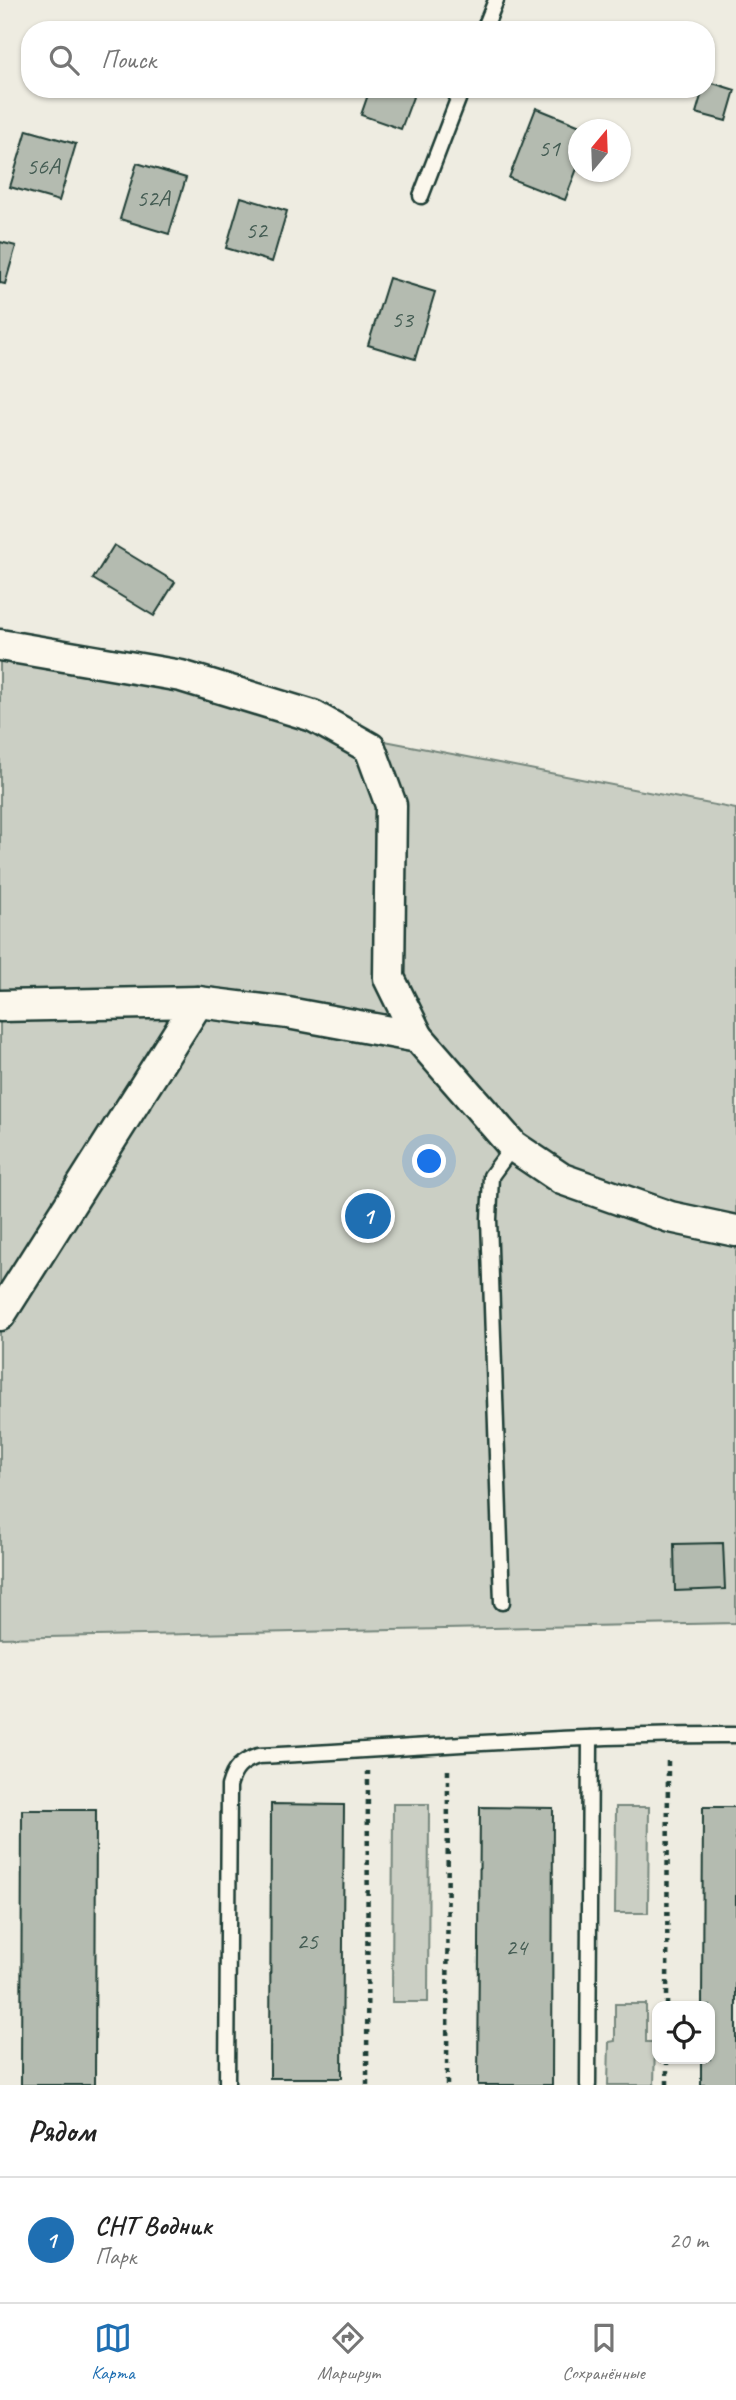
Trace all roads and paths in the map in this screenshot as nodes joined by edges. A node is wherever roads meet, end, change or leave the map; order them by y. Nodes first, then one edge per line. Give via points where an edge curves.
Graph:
1 (496, 0) edge
2 (488, 21) edge
3 (459, 98) edge
4 (422, 196) dead end
5 (0, 645) edge
6 (198, 1002) junction
7 (0, 1006) edge
8 (418, 1037) junction
9 (513, 1146) junction
10 (736, 1231) edge
11 (0, 1315) edge
12 (502, 1602) dead end
13 (668, 1734) junction
14 (736, 1735) edge
15 (590, 1738) junction
16 (449, 1746) junction
17 (368, 1750) junction
18 (667, 2001) edge
19 (667, 2064) edge
20 (227, 2085) edge
21 (367, 2085) edge
22 (447, 2085) edge
23 (588, 2085) edge
24 (667, 2085) edge

1 - 2 lane
3 - 4 lane
5 - 8 street via 181,676 313,716 370,748 391,805 389,978
6 - 7 street
6 - 8 street
6 - 11 street
8 - 9 street
9 - 10 street via 562,1179 670,1217
9 - 12 lane via 491,1176 489,1219
13 - 14 lane
13 - 15 lane
13 - 18 path
15 - 16 lane
15 - 23 lane
16 - 17 lane
16 - 22 path
17 - 20 lane via 258,1756 242,1762 233,1772 228,1796
17 - 21 path
19 - 24 path

